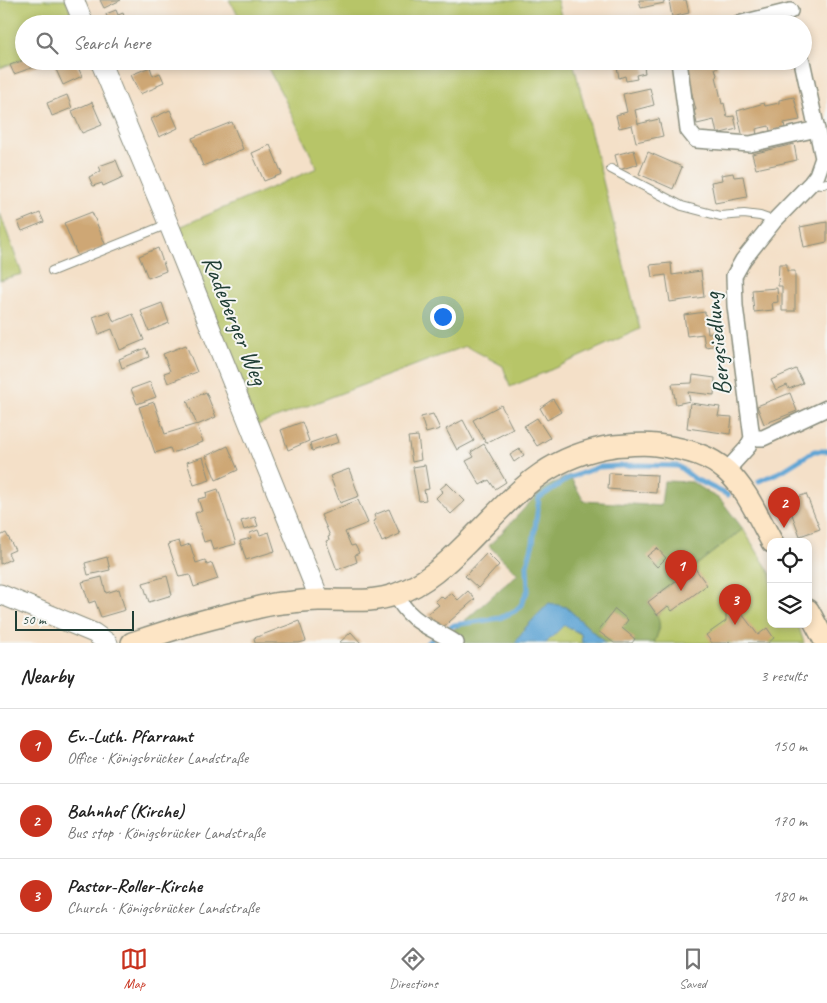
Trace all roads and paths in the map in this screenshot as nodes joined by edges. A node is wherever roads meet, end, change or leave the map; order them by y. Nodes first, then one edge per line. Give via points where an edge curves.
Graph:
1 (74, 0) edge
2 (791, 12) edge
3 (80, 15) edge
4 (778, 15) edge
5 (104, 70) edge
6 (680, 70) edge
7 (804, 70) edge
8 (817, 128) junction
9 (611, 169) dead end
10 (811, 183) junction
11 (827, 183) edge
12 (774, 221) junction
13 (168, 224) junction
14 (52, 271) dead end
15 (827, 408) edge
16 (752, 438) junction
17 (727, 470) junction
18 (770, 538) edge
19 (0, 594) edge
20 (396, 594) junction
21 (320, 600) junction
22 (812, 617) edge
23 (108, 643) edge
24 (132, 643) edge
25 (456, 643) edge
26 (826, 643) edge

1 - 3 street
2 - 4 street
5 - 13 street, Radeberger Weg
6 - 8 street via 688,130 696,140 750,144
7 - 8 street, Bergsiedlung
8 - 10 street, Bergsiedlung via 824,158
9 - 12 lane via 682,206 720,216 744,214
10 - 11 lane
10 - 12 street, Bergsiedlung
12 - 16 street, Bergsiedlung via 734,276
13 - 14 lane
13 - 21 street, Radeberger Weg
15 - 16 street via 763,438
16 - 17 street
17 - 18 main road via 736,479
17 - 20 main road via 706,457 681,448 652,444 622,445 574,455 535,477 436,572 418,585
19 - 23 street via 94,633
20 - 21 main road via 357,602
20 - 25 street via 414,619
21 - 24 main road via 279,603 216,616
22 - 26 main road

